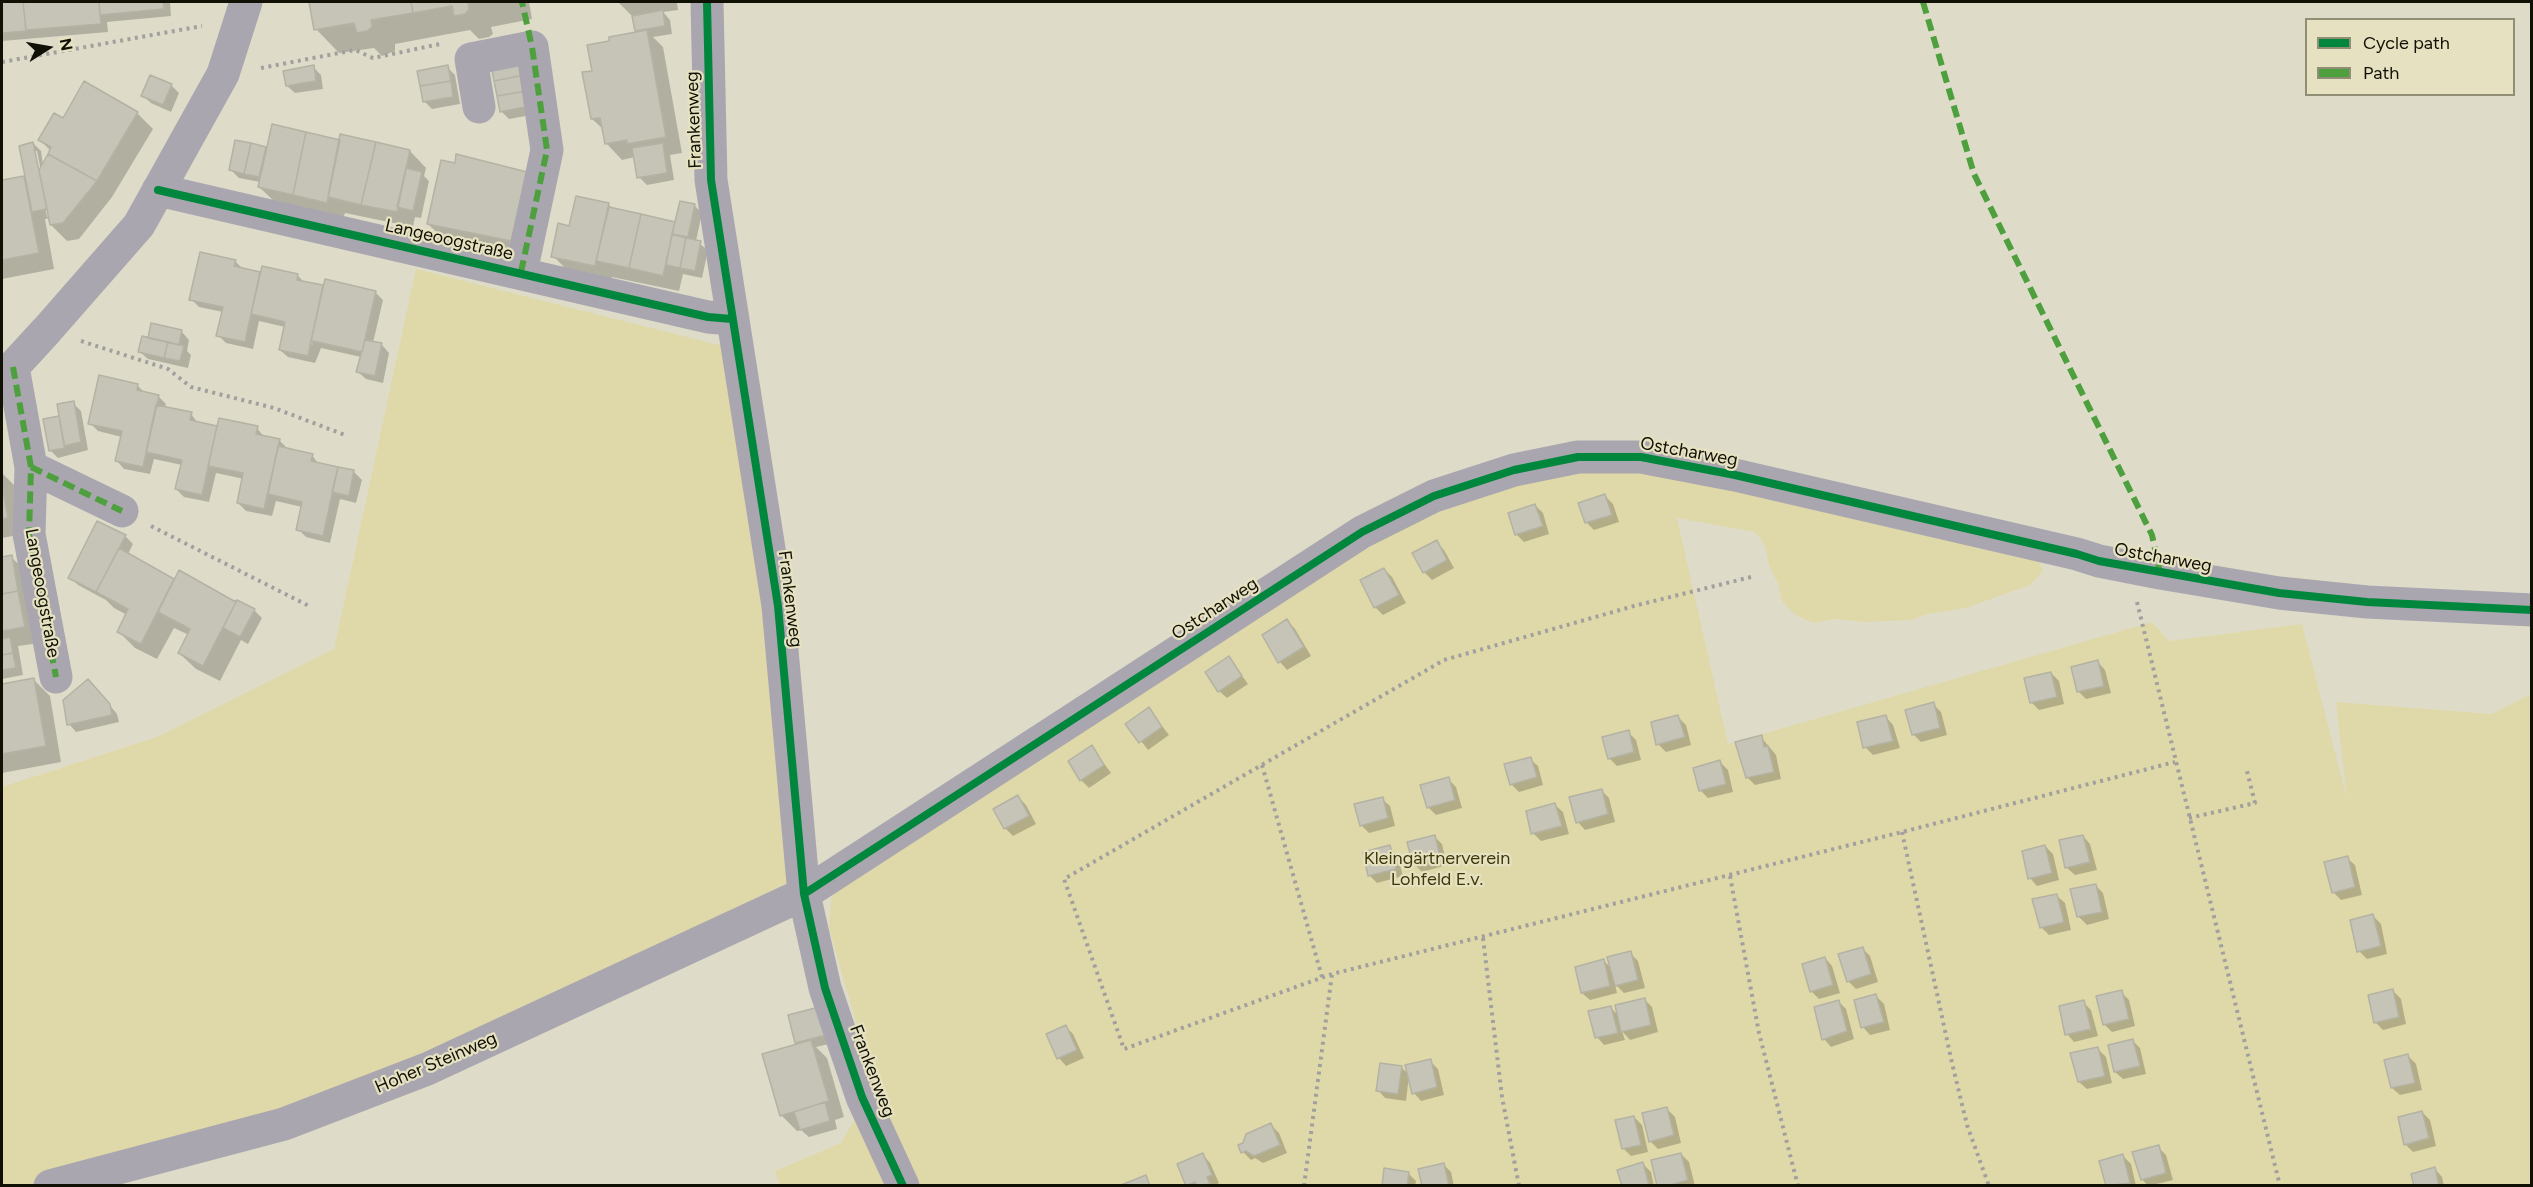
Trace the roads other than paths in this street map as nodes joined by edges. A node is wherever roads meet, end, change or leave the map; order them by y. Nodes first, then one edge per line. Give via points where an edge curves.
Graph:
1 (707, 2) edge
2 (244, 10) edge
3 (479, 107) dead end
4 (158, 190) junction
5 (520, 272) junction
6 (732, 318) junction
7 (7, 371) edge
8 (31, 466) junction
9 (122, 511) road end
10 (2532, 610) edge
11 (56, 677) dead end
12 (804, 894) junction
13 (50, 1185) edge
14 (903, 1185) edge

1 - 6 street, Frankenweg via 711,180
2 - 4 street, Langeoogstraße via 223,74
3 - 5 street via 471,59 532,47 547,150
4 - 5 street, Langeoogstraße
4 - 7 street, Langeoogstraße via 139,225
5 - 6 street, Langeoogstraße via 708,317
6 - 12 street, Frankenweg via 778,606
7 - 8 street, Langeoogstraße
8 - 9 street
8 - 11 street, Langeoogstraße via 29,534
10 - 12 street, Ostcharweg via 2367,602 2279,593 2099,561 1641,457 1578,457 1514,470 1434,496 1362,532
12 - 13 street, Hoher Steinweg via 428,1070 284,1124
12 - 14 street, Frankenweg via 825,988 862,1096

